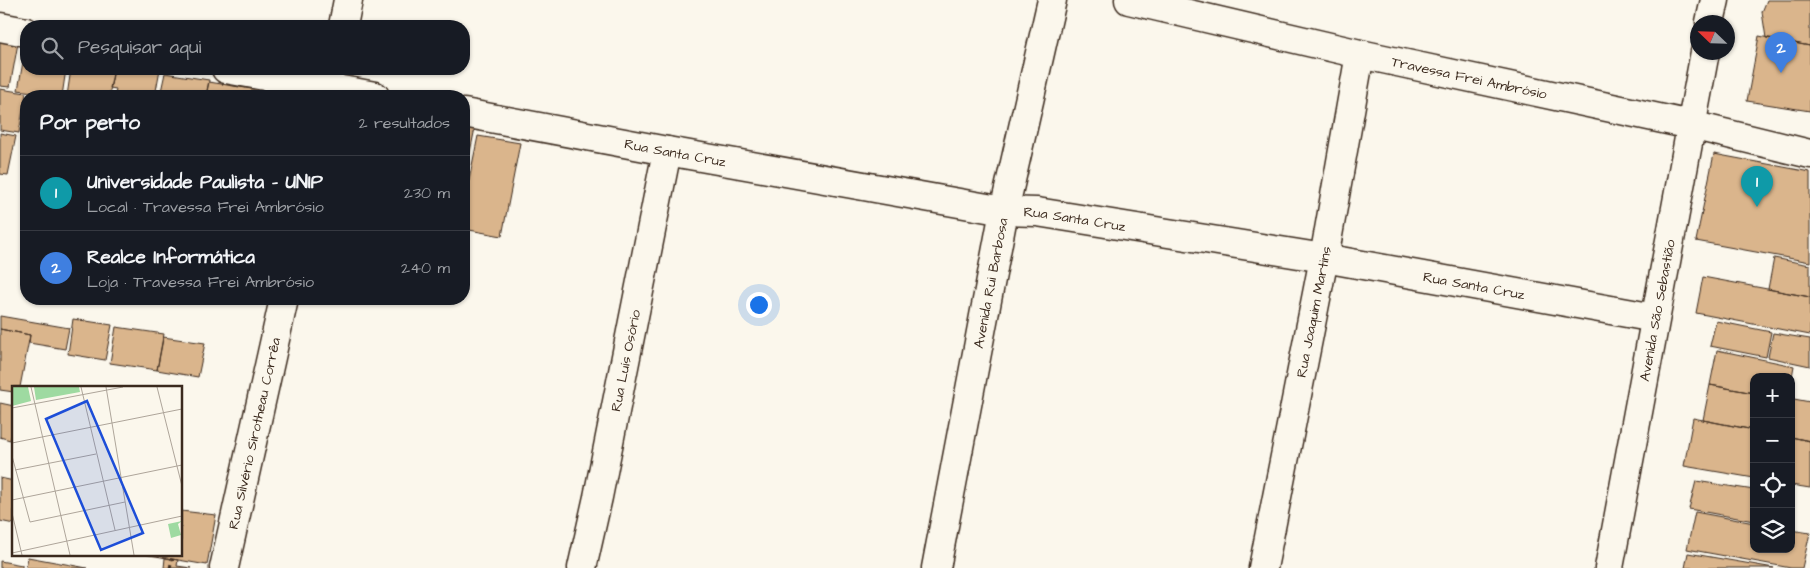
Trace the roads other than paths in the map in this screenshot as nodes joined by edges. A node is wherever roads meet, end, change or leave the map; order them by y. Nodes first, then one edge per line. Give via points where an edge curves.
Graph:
1 (348, 0) edge
2 (1052, 0) edge
3 (1129, 0) edge
4 (1715, 0) edge
5 (1712, 15) edge
6 (344, 20) edge
7 (0, 28) edge
8 (20, 31) edge
9 (1360, 54) junction
10 (1703, 60) edge
11 (268, 75) edge
12 (331, 84) edge
13 (353, 90) edge
14 (470, 114) edge
15 (1691, 125) junction
16 (667, 151) junction
17 (1810, 154) edge
18 (1004, 212) junction
19 (1324, 258) junction
20 (283, 305) edge
21 (1655, 318) junction
22 (224, 568) edge
23 (582, 568) edge
24 (936, 568) edge
25 (1263, 568) edge
26 (1609, 568) edge

1 - 6 street
2 - 18 street, Avenida Rui Barbosa
3 - 9 street, Travessa Frei Ambrósio
4 - 5 street
7 - 8 street
9 - 15 street, Travessa Frei Ambrósio
9 - 19 street, Rua Joaquim Martins
10 - 15 street, Avenida São Sebastião
11 - 12 street
12 - 13 street
14 - 16 street, Rua Santa Cruz
15 - 17 street, Travessa Frei Ambrósio
15 - 21 street, Avenida São Sebastião
16 - 18 street, Rua Santa Cruz
16 - 23 street, Rua Luís Osório
18 - 19 street, Rua Santa Cruz via 1037,212
18 - 24 street, Avenida Rui Barbosa
19 - 21 street, Rua Santa Cruz
19 - 25 street, Rua Joaquim Martins
20 - 22 street, Rua Silvério Sirotheau Corrêa
21 - 26 street, Avenida São Sebastião

